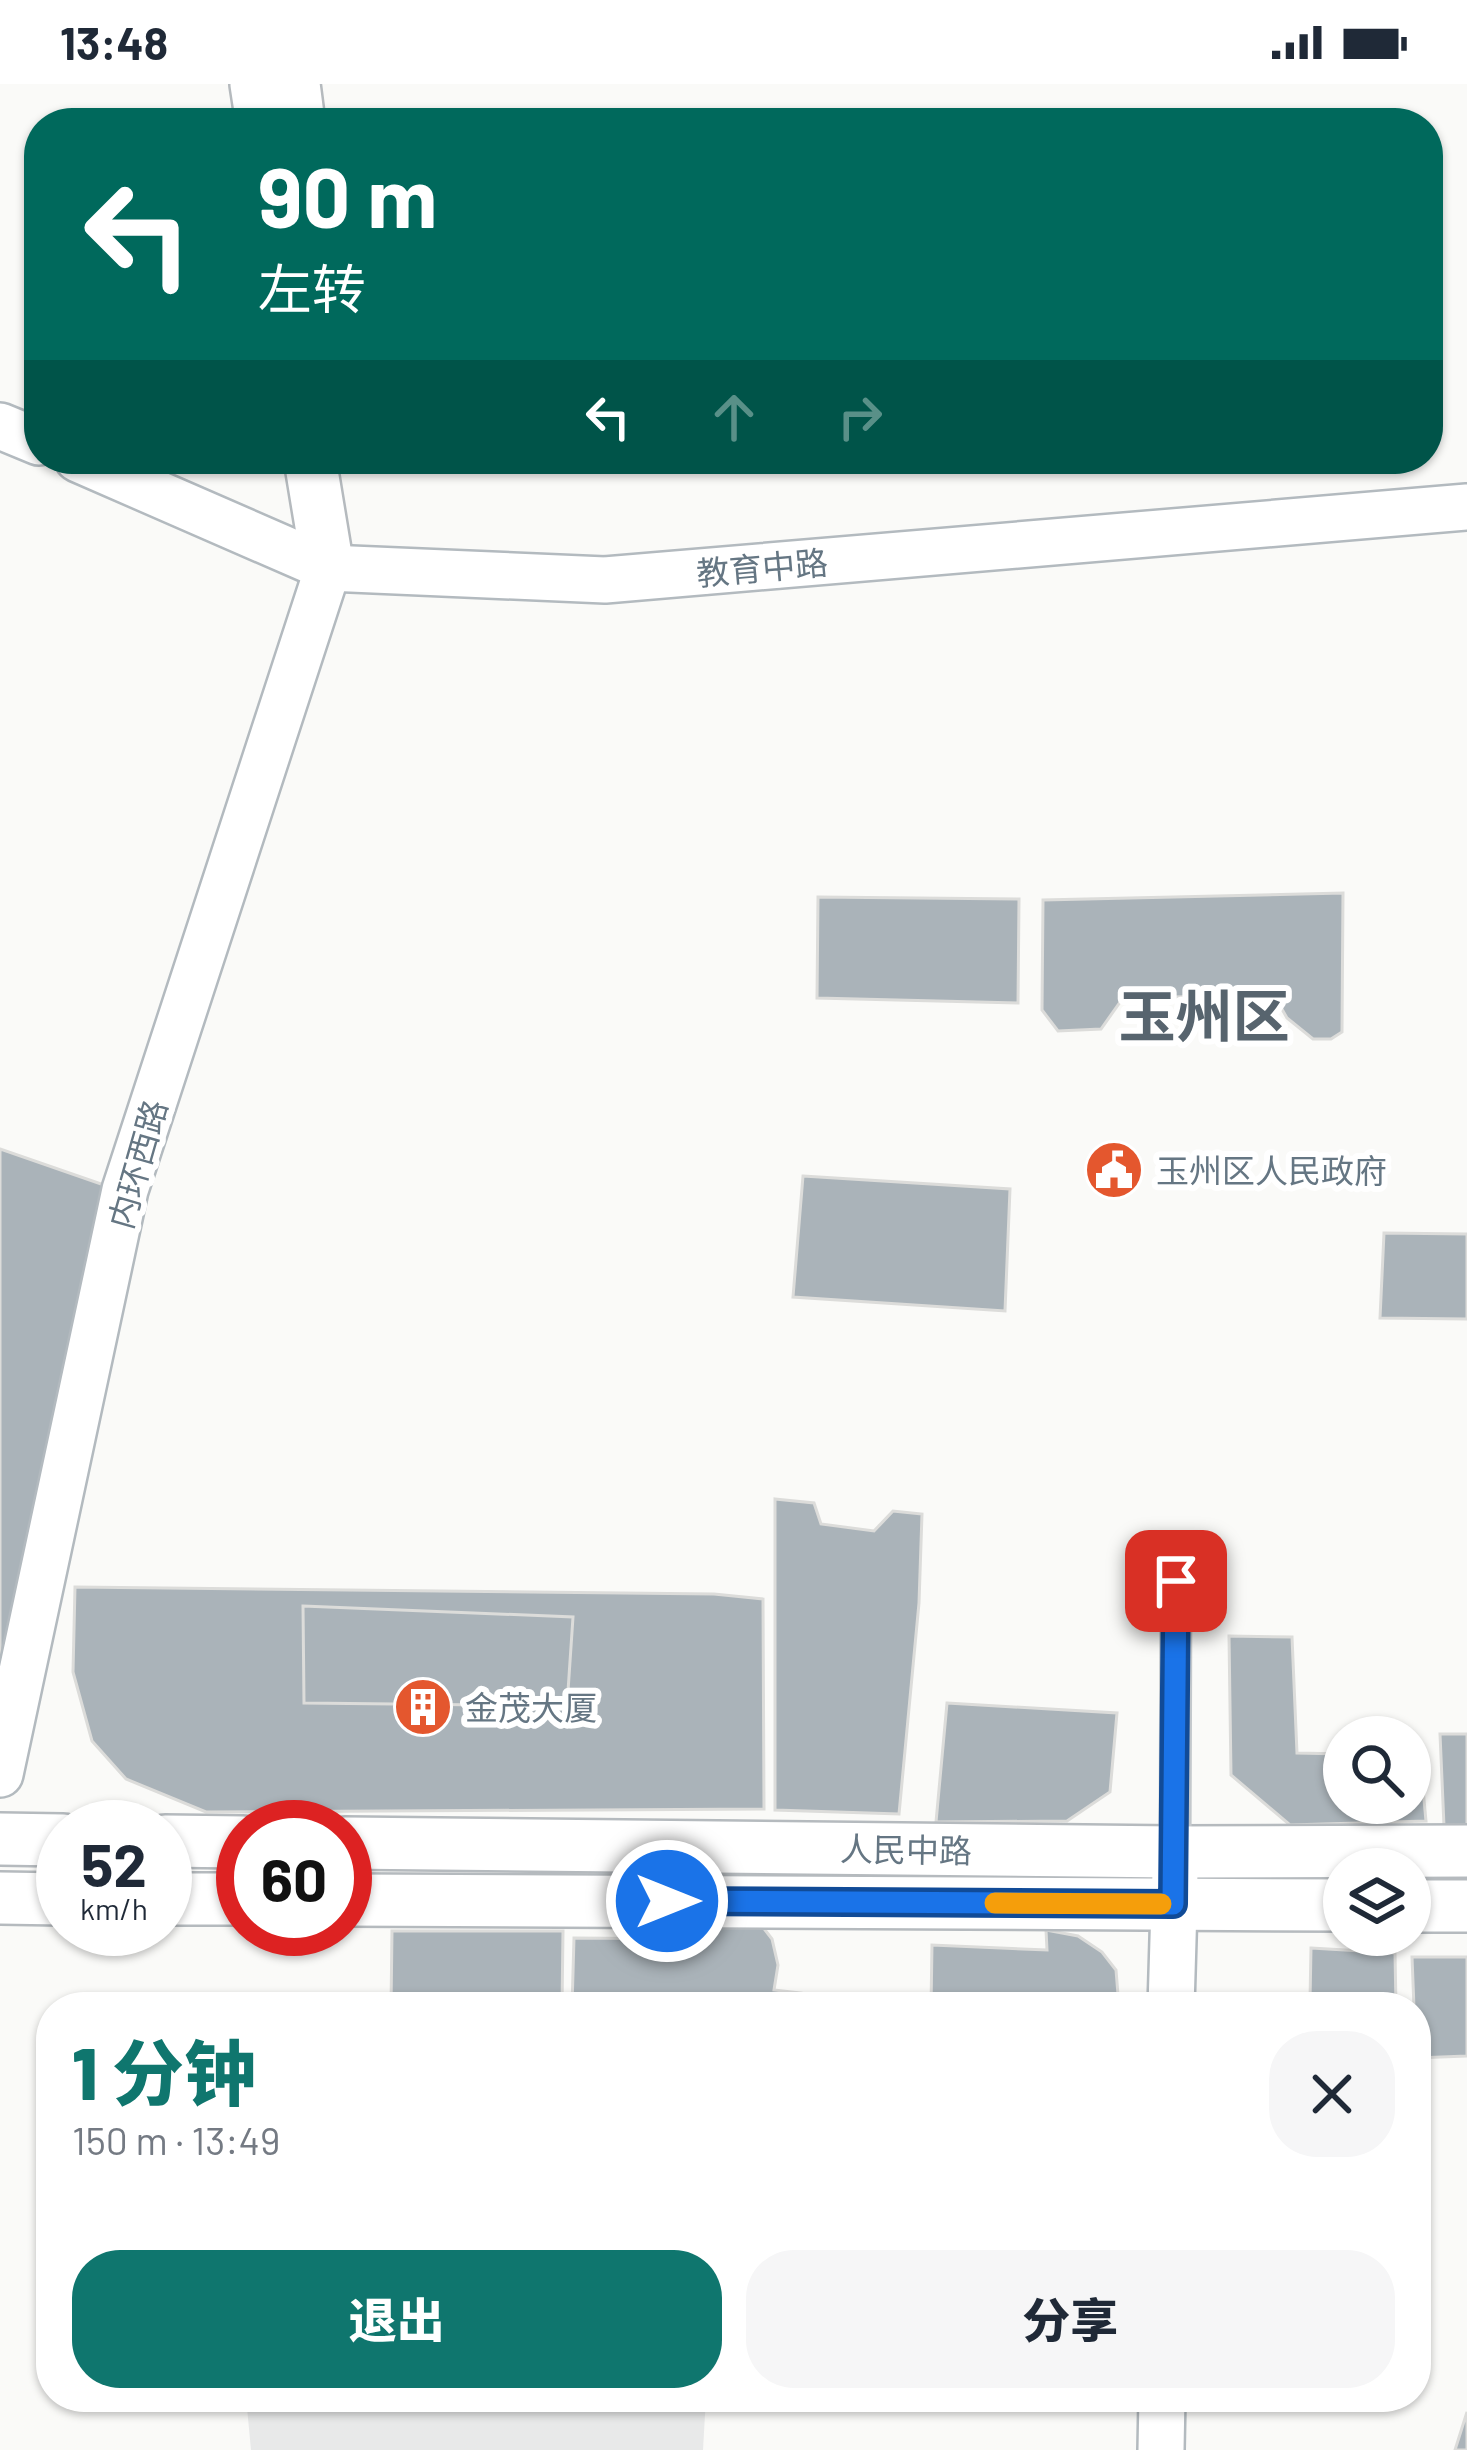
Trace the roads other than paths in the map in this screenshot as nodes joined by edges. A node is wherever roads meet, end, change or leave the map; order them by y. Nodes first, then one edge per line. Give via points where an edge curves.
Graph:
1 (112, 474) edge
2 (312, 474) edge
3 (337, 474) edge
4 (1467, 507) edge
5 (328, 568) junction
6 (1176, 1581) dead end
7 (0, 1774) edge
8 (0, 1839) edge
9 (36, 1840) edge
10 (372, 1843) edge
11 (1467, 1851) edge
12 (1175, 1852) junction
13 (0, 1898) edge
14 (36, 1899) edge
15 (372, 1900) edge
16 (1173, 1904) junction
17 (1323, 1905) edge
18 (1431, 1906) edge
19 (1467, 1906) edge
20 (1171, 1992) edge
21 (1162, 2412) edge
22 (1161, 2450) edge

1 - 5 main road, 教育中路
2 - 5 main road
3 - 5 main road
4 - 5 main road, 教育中路 via 605,580
5 - 7 main road, 内环西路 via 125,1190
6 - 12 street
8 - 9 main road
10 - 12 main road, 人民中路
11 - 12 main road, 人民中路
12 - 16 main road
13 - 14 main road
15 - 16 main road, 人民中路
16 - 17 main road, 人民中路
16 - 20 main road
18 - 19 main road
21 - 22 main road

